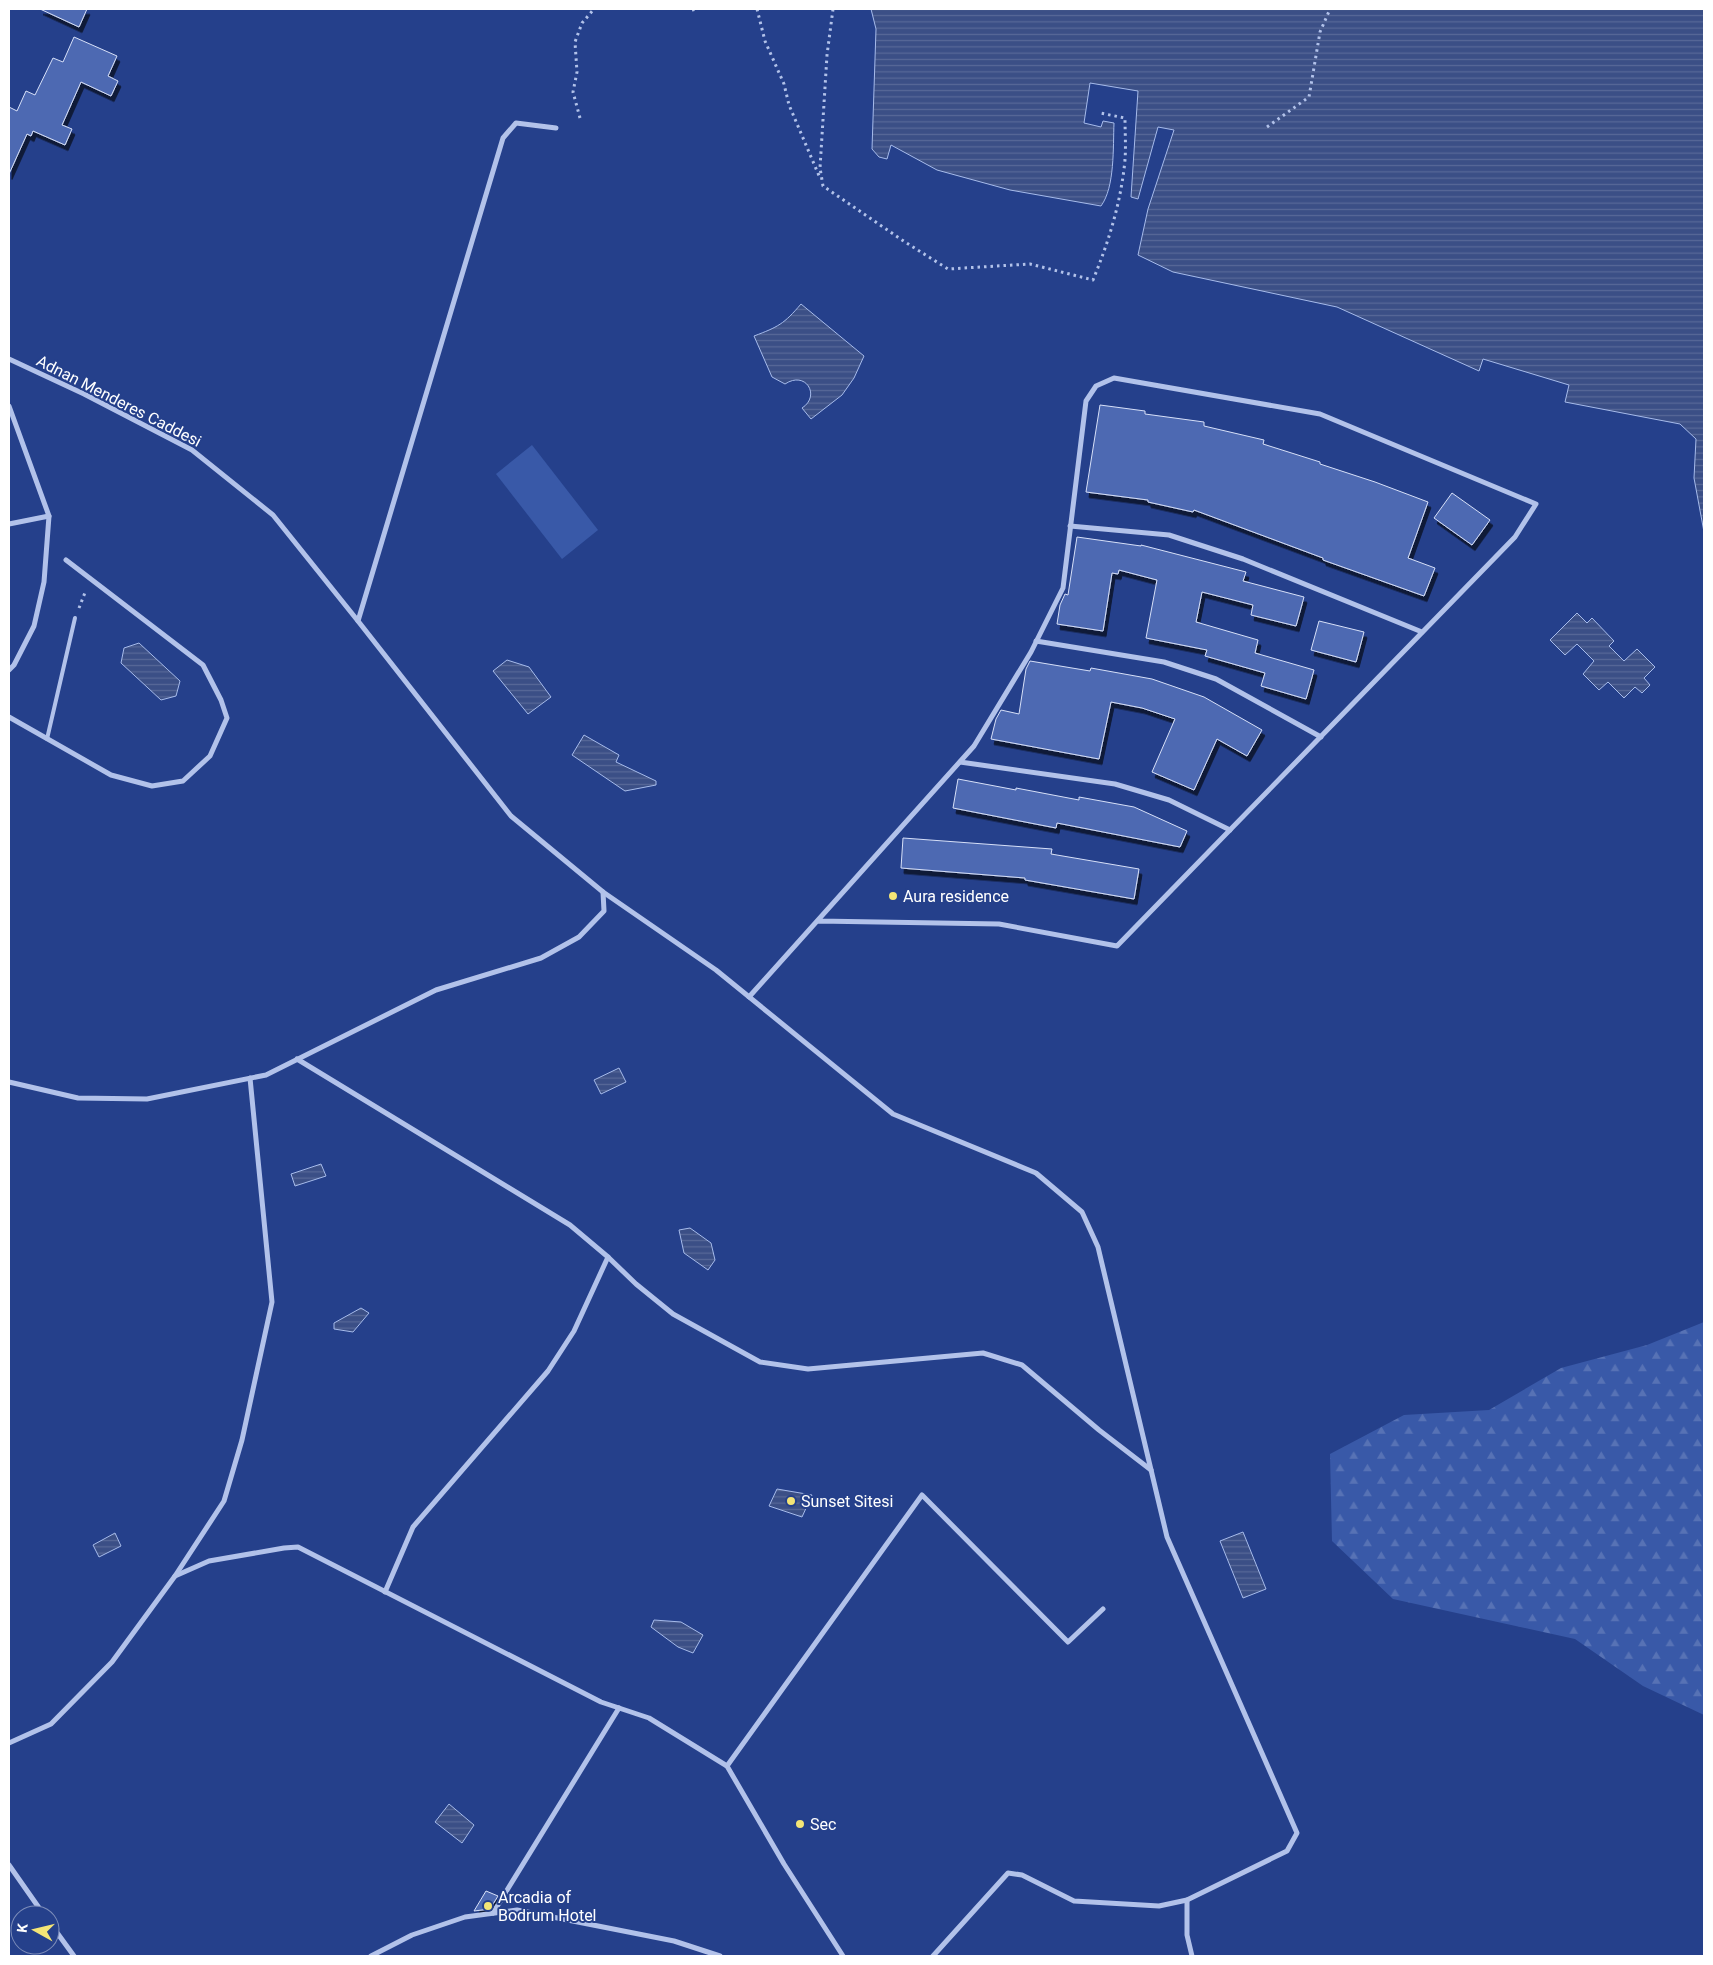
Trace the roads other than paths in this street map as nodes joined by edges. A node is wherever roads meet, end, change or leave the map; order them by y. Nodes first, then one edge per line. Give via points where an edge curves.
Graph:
1 (556, 128) dead end
2 (9, 359) edge
3 (9, 406) edge
4 (49, 516) junction
5 (9, 524) edge
6 (1070, 526) junction
7 (66, 560) dead end
8 (75, 618) road end
9 (358, 621) junction
10 (1422, 632) junction
11 (1036, 641) junction
12 (9, 670) edge
13 (9, 717) edge
14 (1321, 737) junction
15 (47, 739) junction
16 (960, 762) junction
17 (1230, 830) junction
18 (603, 892) junction
19 (818, 921) junction
20 (750, 998) junction
21 (297, 1059) junction
22 (250, 1078) junction
23 (9, 1082) edge
24 (608, 1257) junction
25 (1151, 1470) junction
26 (175, 1576) junction
27 (385, 1592) junction
28 (1103, 1609) dead end
29 (619, 1708) junction
30 (9, 1743) edge
31 (727, 1766) junction
32 (9, 1865) edge
33 (1188, 1900) junction
34 (37, 1905) edge
35 (493, 1913) junction
36 (60, 1937) edge
37 (74, 1956) edge
38 (371, 1956) edge
39 (720, 1956) edge
40 (843, 1956) edge
41 (933, 1956) edge
42 (1192, 1956) edge

1 - 9 street via 516,123 503,138
2 - 9 street, Adnan Menderes Caddesi via 192,450 273,515
3 - 4 street
4 - 5 street
4 - 12 street via 44,582 34,626
6 - 10 street via 1169,535 1243,559
6 - 10 street via 1086,401 1096,386 1114,378 1320,414 1536,504 1515,537
6 - 11 street via 1063,588
7 - 15 street via 203,665 222,700 227,718 210,756 183,780 152,786 111,775
8 - 15 lane
9 - 18 street, Adnan Menderes Caddesi via 511,816
10 - 14 street
11 - 14 street via 1164,662 1216,679
11 - 16 street via 974,746
13 - 15 street
14 - 17 street
16 - 17 street via 1115,784 1169,800
16 - 19 street
17 - 19 street via 1117,946 999,924
18 - 20 street, Adnan Menderes Caddesi via 716,970
18 - 21 street via 604,911 579,937 541,958 436,990
19 - 20 street
20 - 25 street, Adnan Menderes Caddesi via 893,1114 1036,1173 1082,1212 1098,1247
21 - 22 street via 266,1075
21 - 24 street via 570,1225
22 - 23 street via 147,1099 78,1098
22 - 26 street via 272,1302 242,1440 224,1501
24 - 25 street via 673,1314 760,1362 808,1369 983,1353 1022,1364
24 - 27 street via 574,1331 548,1371 413,1527
25 - 33 street, Adnan Menderes Caddesi via 1167,1537 1297,1834 1287,1852
26 - 27 street via 209,1561 298,1547
26 - 30 street via 112,1662 51,1724
27 - 29 street via 601,1702
28 - 31 street via 1068,1642 922,1495
29 - 31 street via 649,1718
29 - 35 street
31 - 40 street
32 - 34 street
33 - 41 street via 1159,1906 1074,1900 1022,1875 1008,1873
33 - 42 street via 1186,1935
35 - 38 street via 465,1917 421,1932
35 - 39 street via 516,1910 674,1941
36 - 37 street

